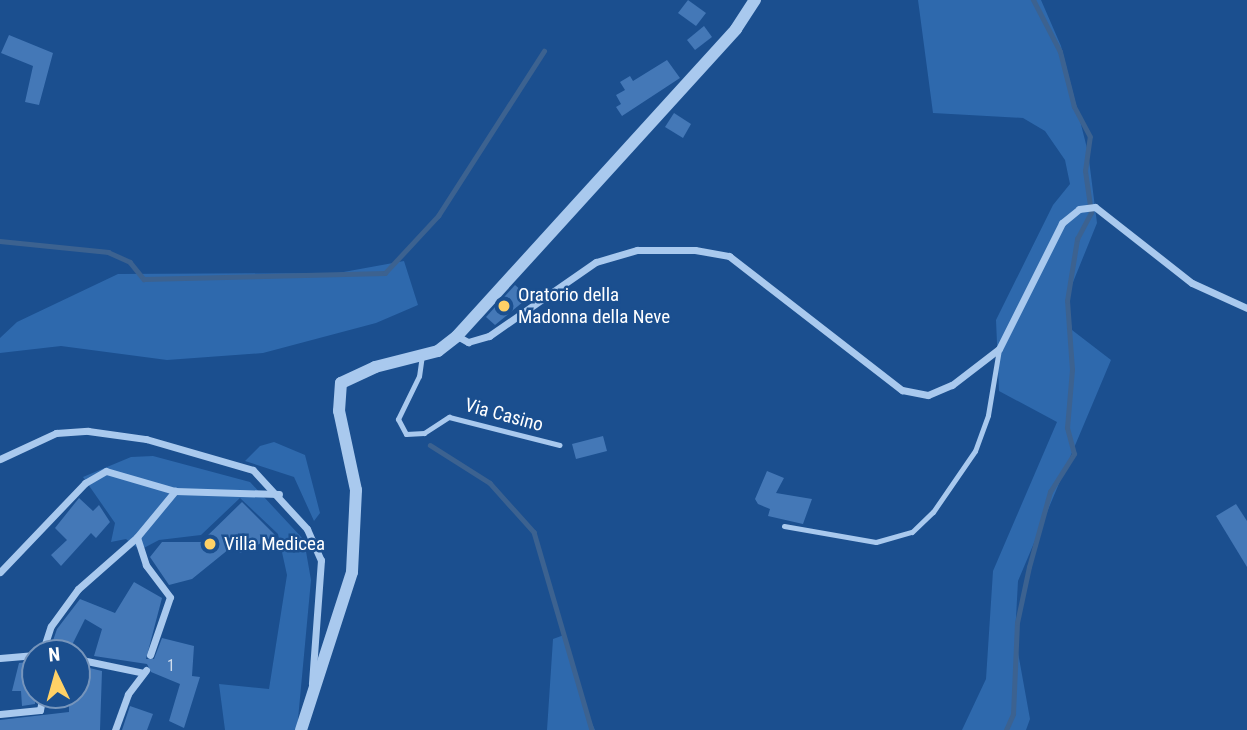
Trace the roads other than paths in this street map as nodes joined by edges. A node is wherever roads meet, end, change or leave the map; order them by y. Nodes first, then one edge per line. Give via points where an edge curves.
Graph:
1 (755, 0) edge
2 (1247, 308) edge
3 (457, 336) junction
4 (999, 349) junction
5 (422, 355) junction
6 (559, 446) dead end
7 (0, 459) edge
8 (175, 491) junction
9 (279, 494) junction
10 (784, 526) dead end
11 (137, 537) junction
12 (0, 572) edge
13 (47, 639) edge
14 (150, 655) dead end
15 (21, 656) edge
16 (0, 658) edge
17 (91, 660) edge
18 (313, 687) junction
19 (40, 709) edge
20 (0, 714) edge
21 (115, 730) edge
22 (301, 730) edge

1 - 3 street via 736,29
2 - 4 street via 1192,283 1107,211 1079,209 1062,223
3 - 4 street via 468,342 489,336 596,262 637,250 695,250 729,256 902,390 928,395 952,385
3 - 5 street via 438,351
4 - 10 lane via 988,415 975,451 933,512 912,532 867,542
5 - 6 lane, Via Casino via 419,376 398,419 406,434 424,433 449,417
5 - 18 street via 354,374 341,383 339,411 356,489 352,572 330,652
7 - 9 street via 56,433 146,439 253,470
8 - 9 street
8 - 11 street
8 - 12 street via 106,471 85,484
9 - 18 street via 307,529 321,560
11 - 13 street via 78,589 51,626
11 - 14 street via 146,565 170,597
15 - 16 street
17 - 21 street via 145,672 128,694
18 - 22 street
19 - 20 street

